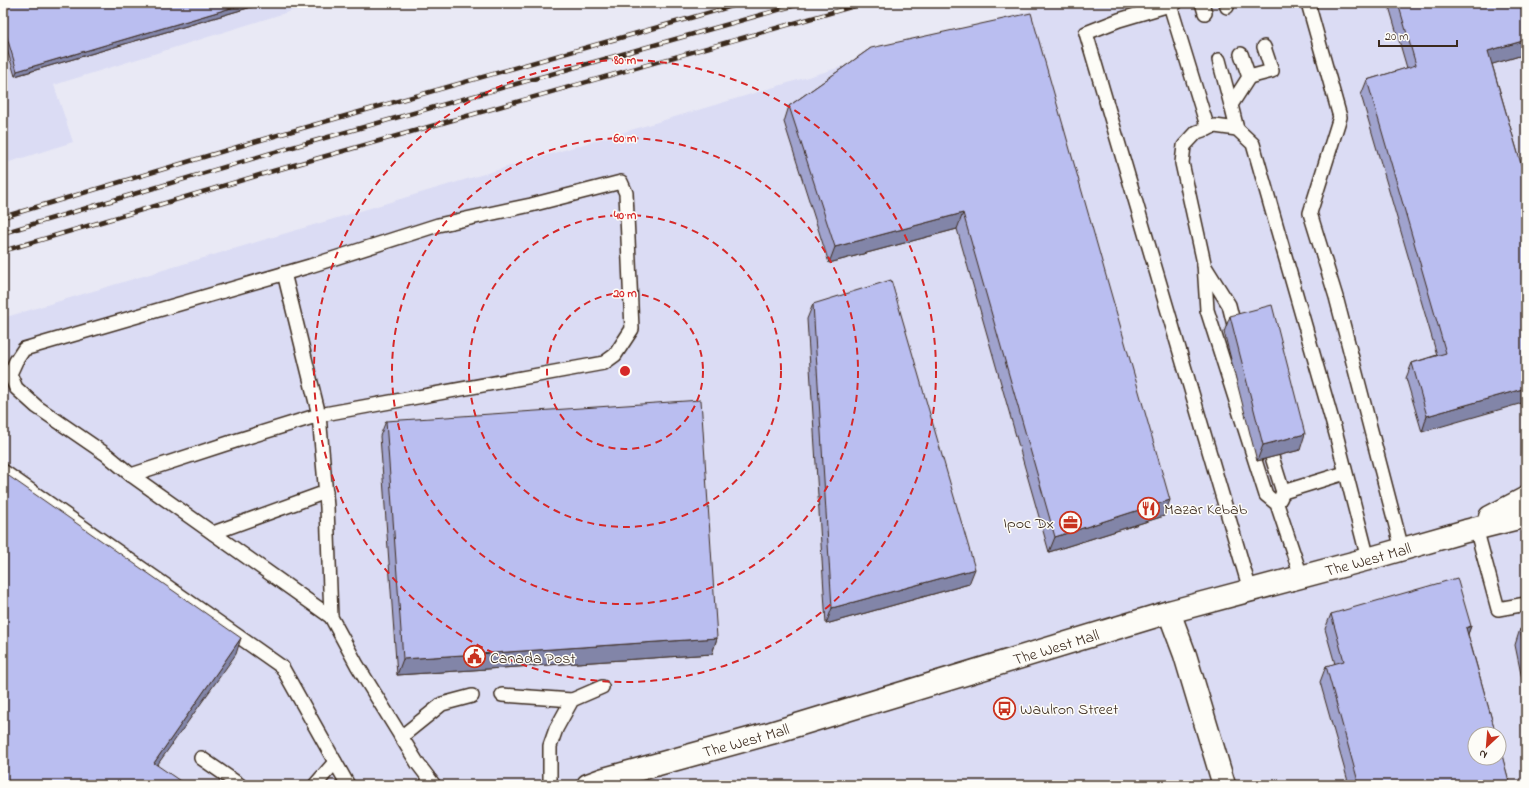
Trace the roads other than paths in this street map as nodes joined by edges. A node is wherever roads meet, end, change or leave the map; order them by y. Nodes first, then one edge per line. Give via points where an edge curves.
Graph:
1 (1308, 3) edge
2 (1173, 4) edge
3 (1264, 47) dead end
4 (1241, 54) dead end
5 (1219, 60) dead end
6 (1249, 77) junction
7 (1231, 105) junction
8 (1208, 129) junction
9 (1237, 129) junction
10 (1204, 263) junction
11 (284, 274) junction
12 (1235, 329) edge
13 (319, 415) junction
14 (1272, 457) edge
15 (3, 471) edge
16 (1345, 473) junction
17 (131, 475) junction
18 (326, 492) junction
19 (1283, 492) junction
20 (1526, 498) edge
21 (1277, 504) junction
22 (1526, 516) edge
23 (1471, 530) junction
24 (212, 533) junction
25 (1402, 549) junction
26 (1368, 559) junction
27 (1301, 576) junction
28 (1250, 590) junction
29 (1526, 604) edge
30 (1169, 612) junction
31 (331, 617) junction
32 (602, 687) dead end
33 (502, 695) dead end
34 (472, 696) dead end
35 (572, 700) junction
36 (401, 737) junction
37 (201, 758) dead end
38 (334, 762) junction
39 (240, 785) edge
40 (315, 785) edge
41 (348, 785) edge
42 (434, 785) edge
43 (550, 785) edge
44 (588, 785) edge
45 (1224, 785) edge

1 - 25 lane via 1340,117 1310,213 1336,297
2 - 8 lane
2 - 28 lane via 1086,33
3 - 6 lane via 1272,71
4 - 6 lane
5 - 7 lane
6 - 7 lane
7 - 9 lane
8 - 9 lane via 1215,126
8 - 10 lane via 1197,132 1184,146 1182,163
9 - 16 lane via 1253,144 1334,426
10 - 12 lane via 1229,305
10 - 21 lane via 1207,310 1266,495
11 - 13 lane
11 - 13 lane via 438,225 621,182 626,193 632,329 615,355 604,363
11 - 17 lane via 24,349 10,374 16,388
13 - 17 lane
13 - 18 lane
14 - 19 lane
15 - 38 lane via 282,667
16 - 19 lane
16 - 26 lane
17 - 24 lane
18 - 24 lane
18 - 31 lane
19 - 21 lane
20 - 23 main road
21 - 27 lane
22 - 23 main road, The West Mall
23 - 25 main road, The West Mall
23 - 29 lane via 1498,609
24 - 31 lane
25 - 26 main road, The West Mall
26 - 27 main road, The West Mall
27 - 28 main road, The West Mall
28 - 30 main road, The West Mall
30 - 44 main road, The West Mall via 778,731
30 - 45 main road via 1185,655
31 - 36 lane via 356,665
32 - 35 lane
33 - 35 lane
34 - 36 lane via 442,704
35 - 43 lane via 550,746
36 - 42 lane
37 - 39 lane
38 - 40 lane
38 - 41 lane

